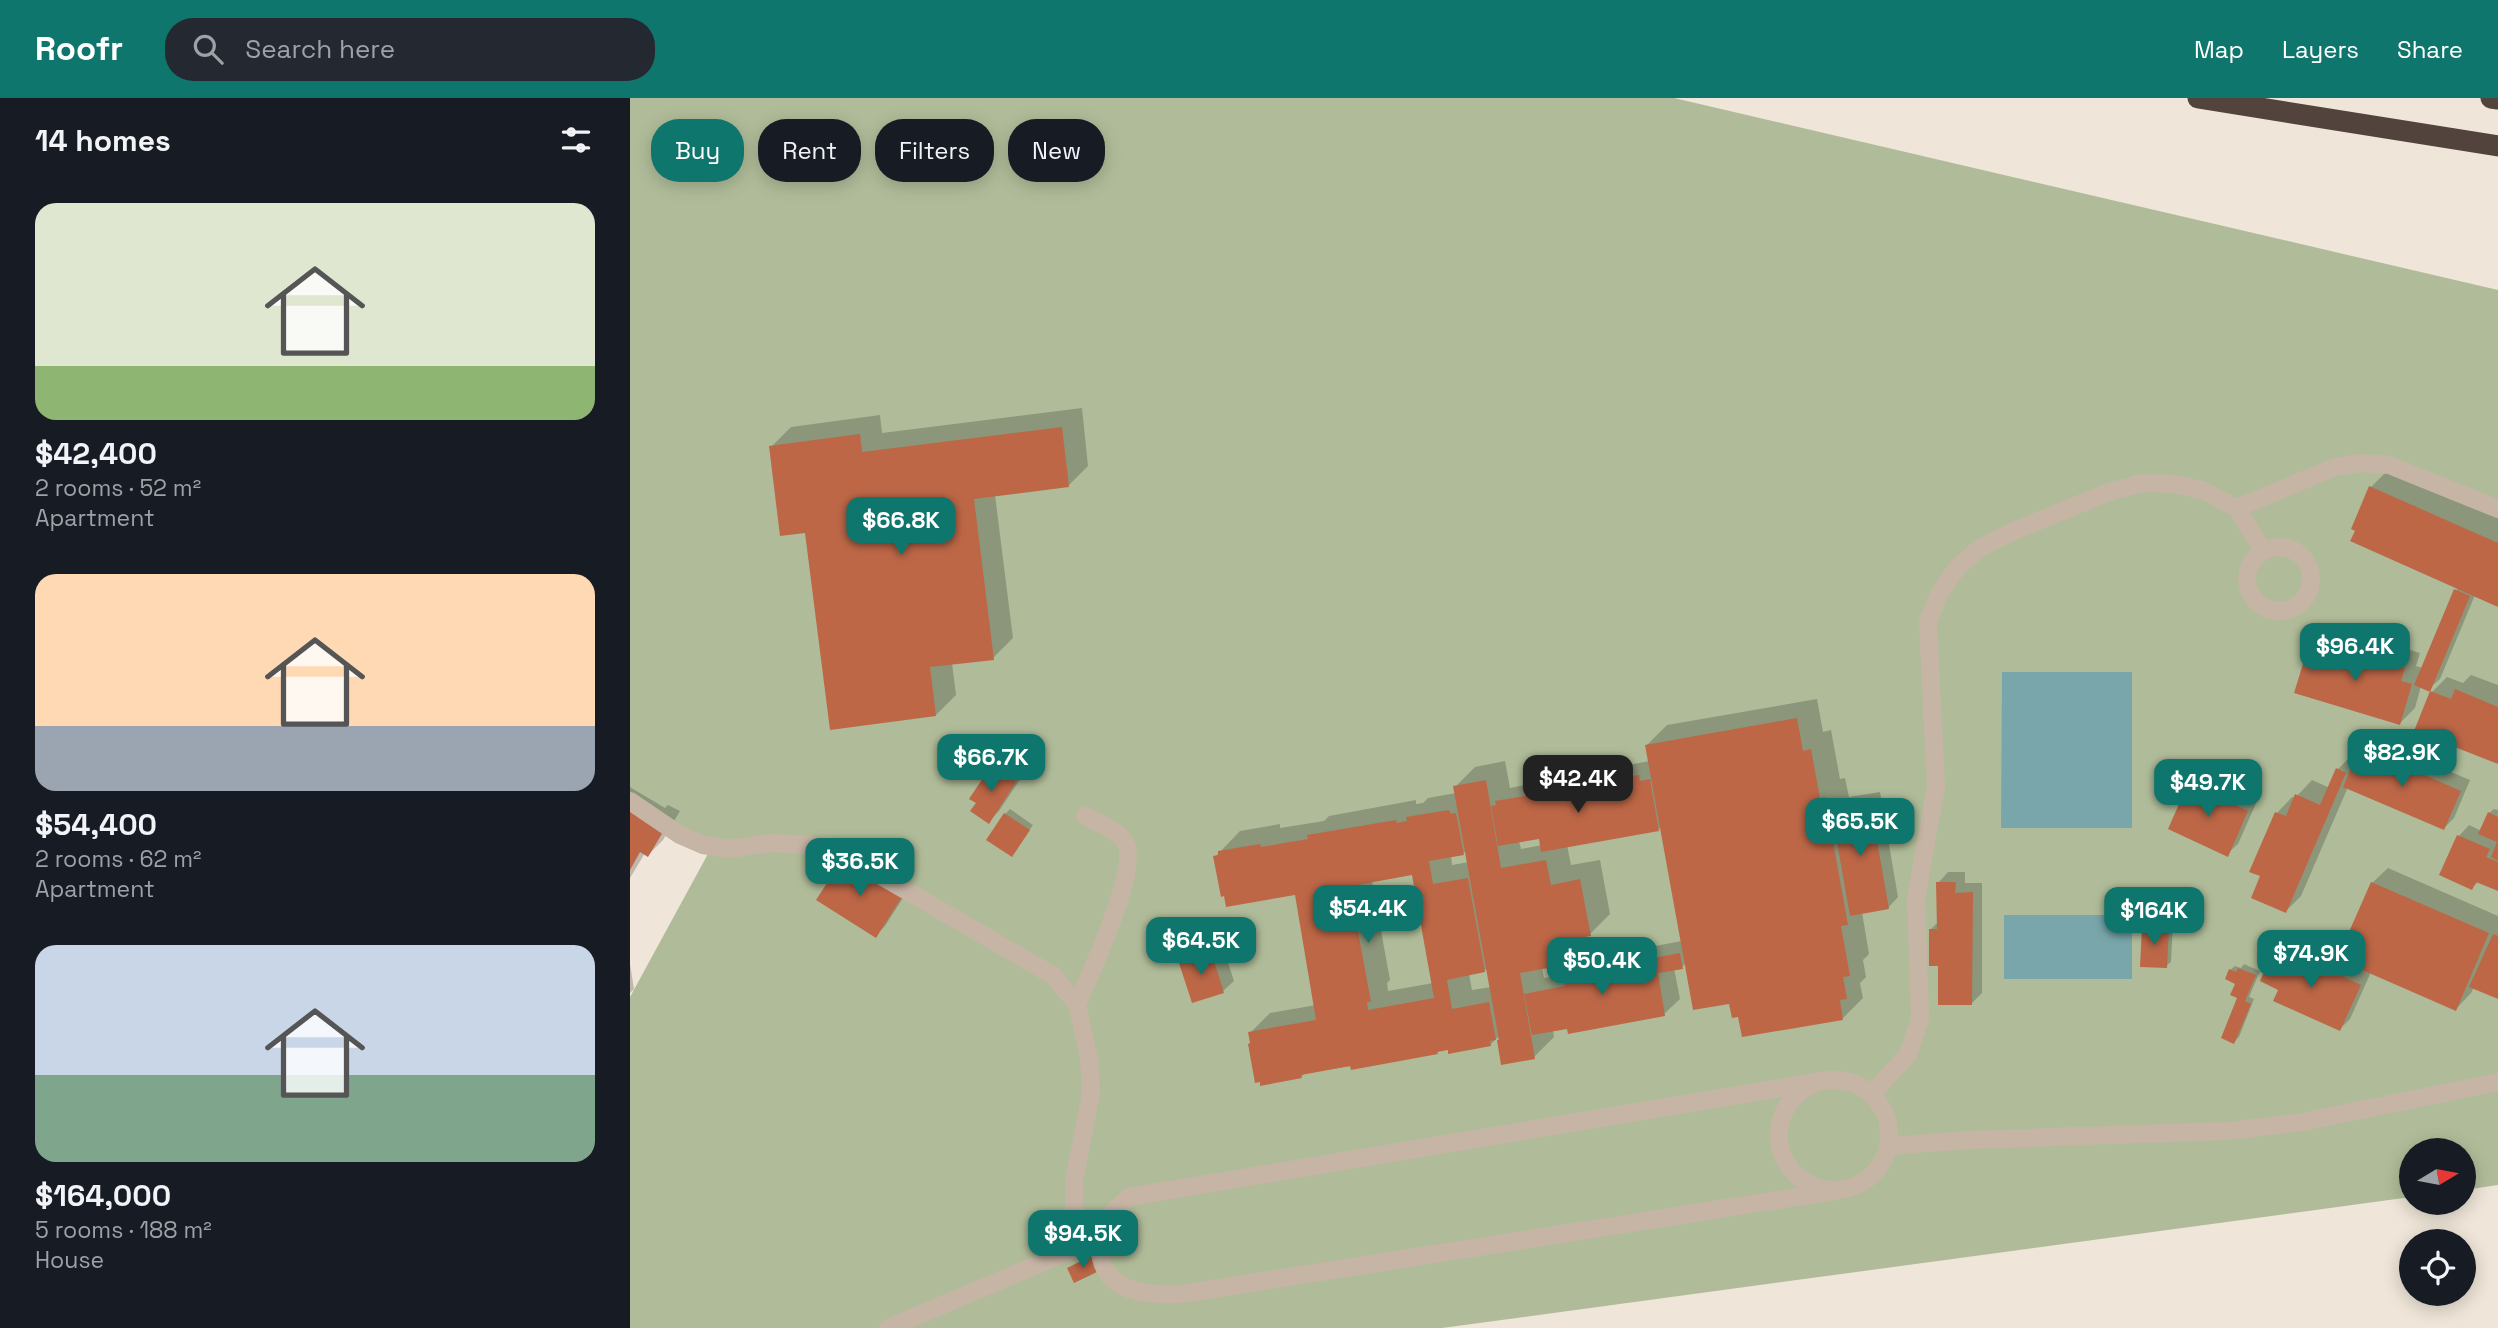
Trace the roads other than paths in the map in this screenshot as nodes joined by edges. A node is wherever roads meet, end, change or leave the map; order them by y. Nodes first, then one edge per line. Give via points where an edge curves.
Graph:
1 (2198, 98) edge
2 (2491, 98) edge
3 (2498, 99) edge
4 (2498, 146) edge
5 (2237, 508) junction
6 (2498, 509) edge
7 (2263, 551) dead end
8 (630, 801) edge
9 (1084, 816) dead end
10 (1077, 1005) junction
11 (1822, 1080) junction
12 (2498, 1082) edge
13 (1871, 1094) junction
14 (1888, 1146) junction
15 (1834, 1191) junction
16 (1098, 1239) junction
17 (1074, 1250) junction
18 (888, 1328) edge

1 - 4 highway
2 - 3 highway
5 - 6 lane via 2335,467 2360,463 2389,465
5 - 7 lane
5 - 13 lane via 2202,490 2174,484 2142,483 2109,492 1980,548 1957,568 1939,594 1928,622 1936,787 1916,898 1920,1019 1908,1055
8 - 10 lane via 703,845 729,849 770,843 829,846 1054,976
9 - 10 lane via 1108,827 1125,843 1129,856 1119,902
10 - 17 lane via 1089,1058 1091,1093 1074,1180
11 - 13 lane via 1857,1084
11 - 15 lane via 1792,1098 1783,1113 1780,1148 1800,1179
11 - 16 lane via 1129,1197 1113,1212
12 - 14 lane via 2302,1122 2228,1131
13 - 14 lane via 1883,1110
14 - 15 lane via 1869,1178
15 - 16 lane via 1154,1295 1115,1280 1104,1268
16 - 17 lane
17 - 18 lane

